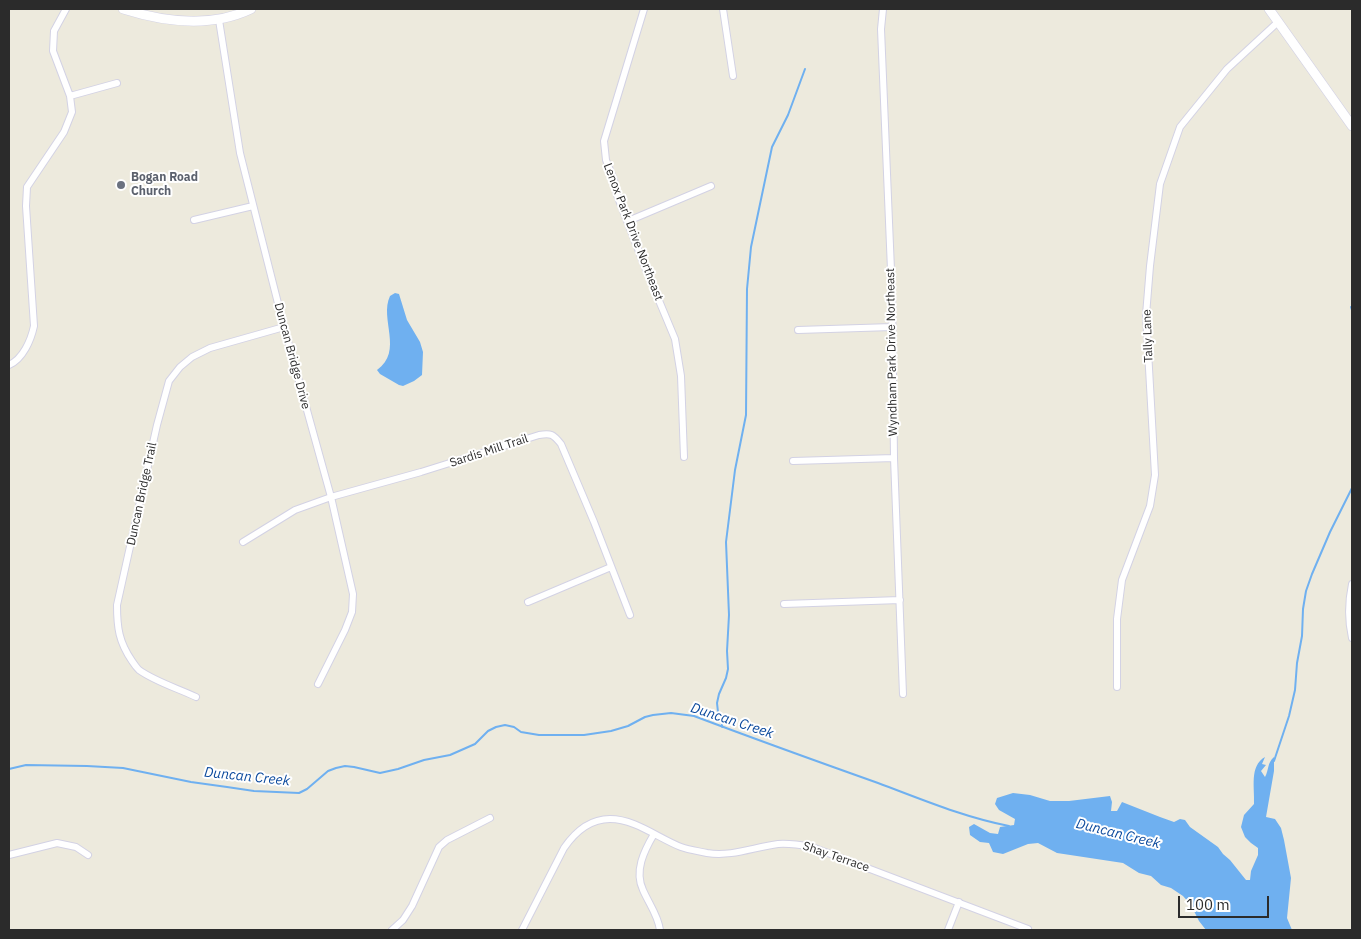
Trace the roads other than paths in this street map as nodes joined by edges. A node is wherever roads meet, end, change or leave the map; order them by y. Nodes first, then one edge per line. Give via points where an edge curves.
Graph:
1 (66, 9) edge
2 (123, 9) edge
3 (250, 9) edge
4 (644, 9) edge
5 (723, 9) edge
6 (883, 9) edge
7 (1268, 9) edge
8 (219, 20) junction
9 (1278, 22) junction
10 (733, 76) dead end
11 (117, 83) dead end
12 (70, 96) junction
13 (1352, 126) edge
14 (711, 186) dead end
15 (253, 206) junction
16 (194, 220) dead end
17 (628, 221) junction
18 (284, 327) junction
19 (892, 327) junction
20 (798, 330) dead end
21 (9, 365) edge
22 (684, 457) dead end
23 (894, 458) junction
24 (793, 461) dead end
25 (330, 497) junction
26 (243, 542) dead end
27 (611, 568) junction
28 (1352, 584) edge
29 (900, 600) junction
30 (528, 602) dead end
31 (784, 604) dead end
32 (630, 615) dead end
33 (1352, 638) edge
34 (318, 684) dead end
35 (1117, 687) dead end
36 (903, 694) dead end
37 (196, 697) dead end
38 (490, 818) dead end
39 (654, 834) junction
40 (9, 855) edge
41 (88, 855) dead end
42 (959, 902) junction
43 (1028, 929) dead end
44 (392, 930) edge
45 (522, 930) edge
46 (660, 930) edge
47 (948, 930) edge

1 - 12 street via 54,31 53,51
2 - 8 street via 181,22
3 - 8 street
4 - 17 street, Lenox Park Drive Northeast via 604,140 606,160
5 - 10 street
6 - 19 street, Wyndham Park Drive Northeast via 881,30
7 - 9 street
8 - 15 street, Duncan Bridge Drive via 240,153
9 - 13 street
9 - 35 street, Tally Lane via 1228,69 1180,127 1160,184 1146,314 1154,475 1150,506 1122,580 1117,619
11 - 12 street
12 - 21 street via 72,112 64,132 27,187 34,326 25,349
14 - 17 street
15 - 16 street
15 - 18 street, Duncan Bridge Drive
17 - 22 street, Lenox Park Drive Northeast via 675,338 681,376
18 - 25 street, Duncan Bridge Drive
18 - 37 street, Duncan Bridge Trail via 223,343 192,357 169,381 157,425 117,605 117,624 126,651 138,669
19 - 20 street
19 - 23 street, Wyndham Park Drive Northeast
23 - 24 street
23 - 29 street, Wyndham Park Drive Northeast
25 - 26 street, Sardis Mill Trail via 295,510
25 - 27 street, Sardis Mill Trail via 539,435 554,435 565,452
25 - 34 street, Duncan Bridge Drive via 353,594 352,612
27 - 30 street
27 - 32 street, Sardis Mill Trail
28 - 33 street via 1349,598
29 - 31 street
29 - 36 street, Wyndham Park Drive Northeast
38 - 44 street via 446,840 439,848 412,906
39 - 42 street, Shay Terrace via 683,848 709,853 726,854 779,844 812,847
39 - 45 street, Shay Terrace via 610,819 584,826 564,848
39 - 46 street via 643,853 639,879
40 - 41 street via 57,843 76,847
42 - 43 street, Shay Terrace
42 - 47 street

